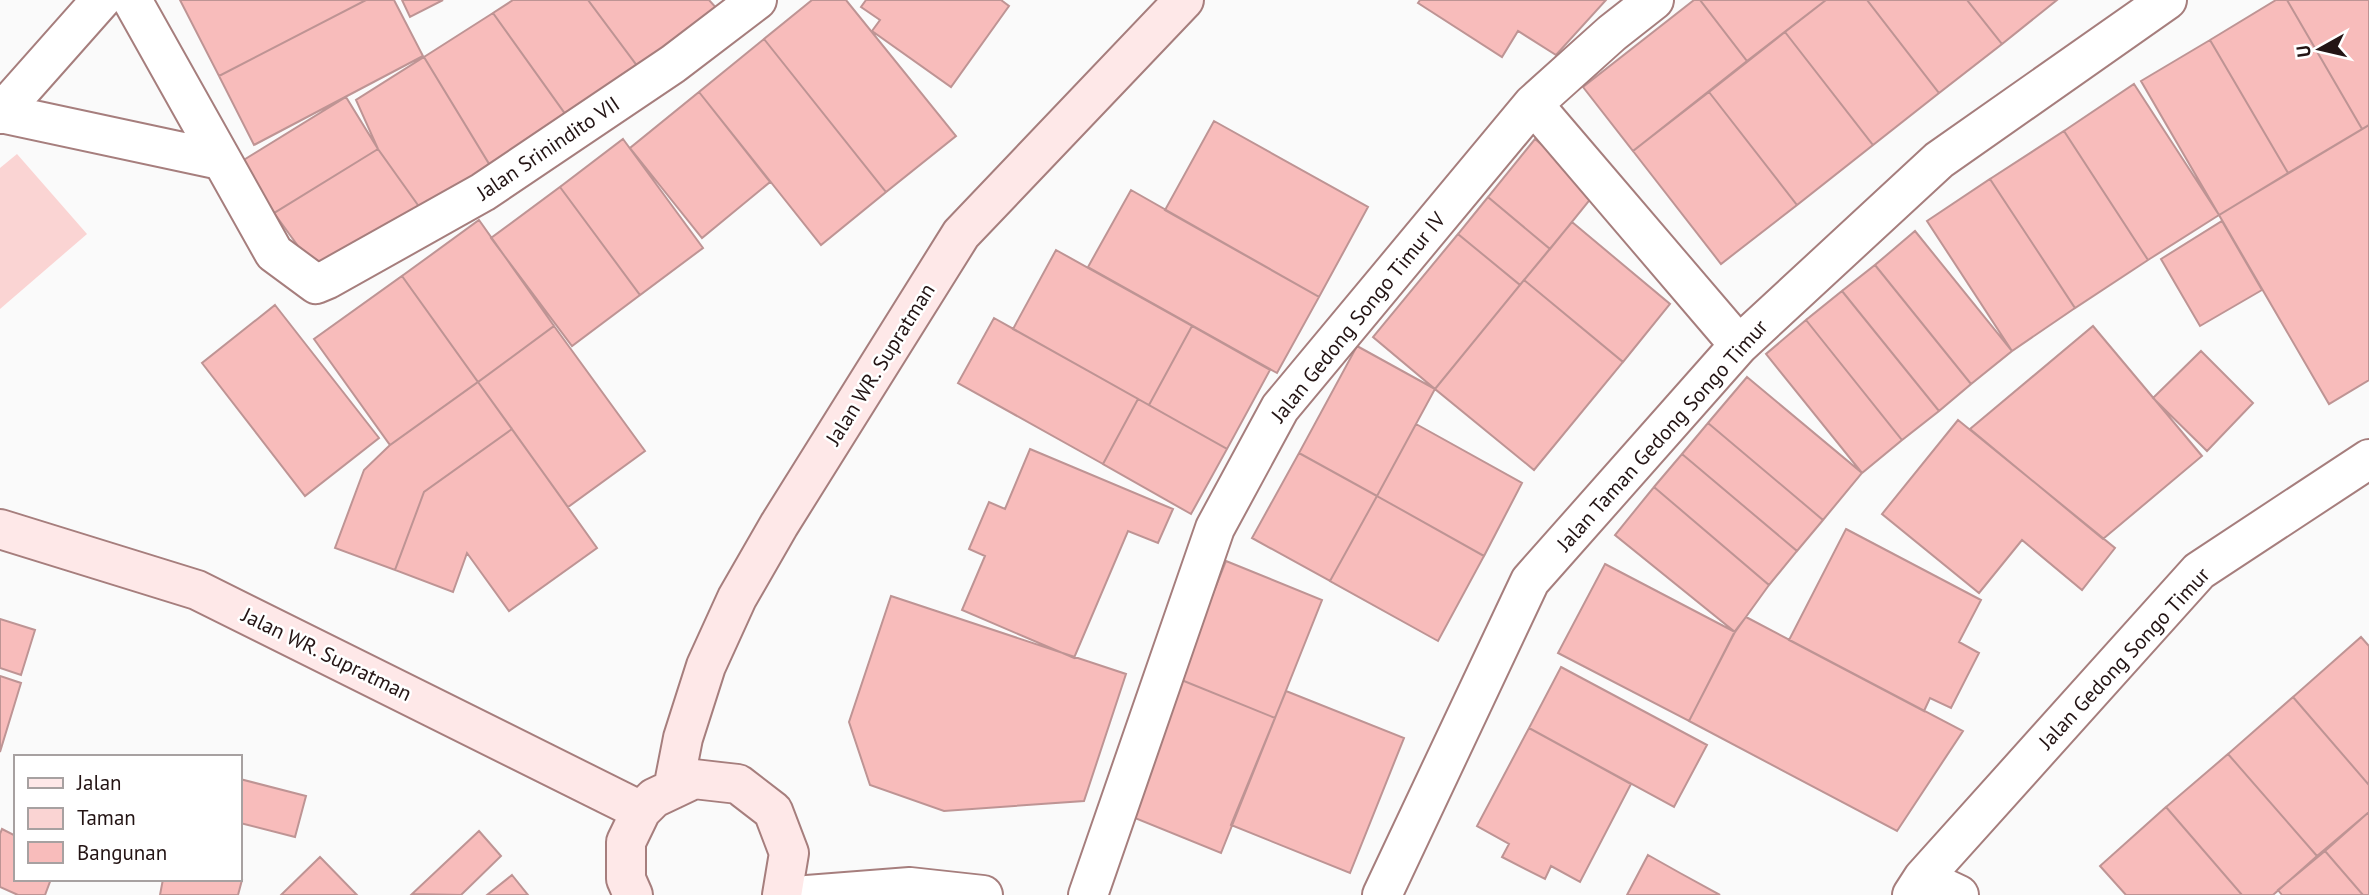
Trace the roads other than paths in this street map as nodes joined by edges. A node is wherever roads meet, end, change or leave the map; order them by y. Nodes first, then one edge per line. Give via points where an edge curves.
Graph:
1 (101, 0) edge
2 (132, 0) edge
3 (757, 0) edge
4 (1184, 0) edge
5 (1654, 0) edge
6 (2167, 0) edge
7 (1533, 104) junction
8 (1, 113) edge
9 (220, 160) junction
10 (1739, 345) junction
11 (2369, 459) edge
12 (0, 529) edge
13 (673, 789) junction
14 (641, 811) junction
15 (1918, 887) edge
16 (633, 895) edge
17 (782, 895) edge
18 (807, 895) edge
19 (983, 895) edge
20 (1088, 895) edge
21 (1382, 895) edge
22 (1959, 895) edge

1 - 8 street
2 - 9 street
3 - 9 street, Jalan Srinindito VII via 673,64 483,192 316,284 274,253
4 - 13 main road, Jalan WR. Supratman via 961,233 737,598 706,666 683,738
5 - 7 street, Jalan Gedong Songo Timur IV
6 - 10 street, Jalan Taman Gedong Songo Timur via 1940,160
7 - 10 street
7 - 20 street, Jalan Gedong Songo Timur IV via 1280,408 1215,528
8 - 9 street
10 - 21 street, Jalan Taman Gedong Songo Timur via 1530,581
11 - 15 street, Jalan Gedong Songo Timur via 2199,571
12 - 14 main road, Jalan WR. Supratman via 197,590
13 - 14 main road
13 - 17 main road via 694,779 738,784 773,811 789,853
14 - 16 main road via 626,842 626,879
15 - 22 street
18 - 19 street via 910,887

